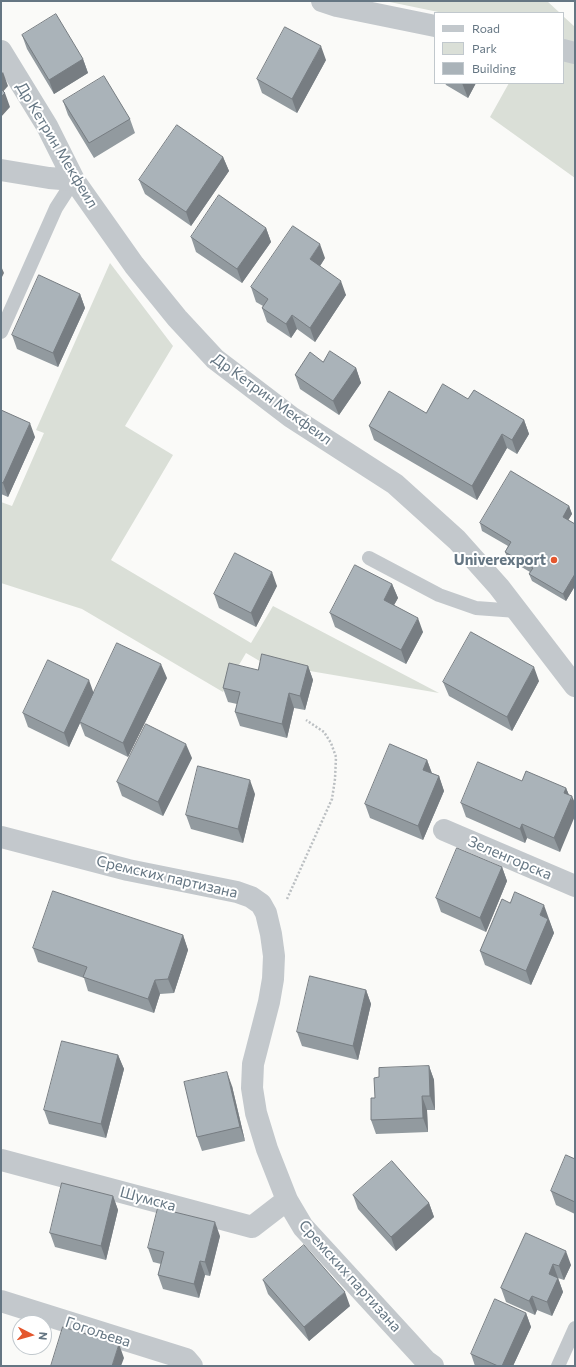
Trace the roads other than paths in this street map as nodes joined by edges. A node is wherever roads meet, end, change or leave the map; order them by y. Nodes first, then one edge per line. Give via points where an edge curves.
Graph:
1 (322, 1) edge
2 (434, 26) edge
3 (564, 50) edge
4 (1, 51) edge
5 (575, 53) edge
6 (1, 170) edge
7 (74, 180) junction
8 (1, 332) edge
9 (369, 558) dead end
10 (517, 611) junction
11 (575, 686) edge
12 (444, 830) dead end
13 (1, 837) edge
14 (575, 886) edge
15 (1, 1160) edge
16 (288, 1200) junction
17 (1, 1301) edge
18 (575, 1328) edge
19 (427, 1364) edge
20 (192, 1366) edge
21 (558, 1366) edge

1 - 2 street
3 - 5 street
4 - 7 street, Др Кетрин Мекфеил via 46,126
6 - 7 street
7 - 8 lane via 56,208
7 - 10 street, Др Кетрин Мекфеил via 134,265 177,318 215,359 291,417 395,484 457,540
9 - 10 lane via 439,595 476,608
10 - 11 street, Др Кетрин Мекфеил
12 - 14 street, Зеленгорска
13 - 16 street, Сремских партизана via 128,870 245,894 264,908 272,934 273,979 253,1064 252,1088 256,1113 267,1149
15 - 16 street, Шумска via 252,1227
16 - 19 street, Сремских партизана via 304,1227
17 - 20 street, Гогољева via 186,1360
18 - 21 lane

